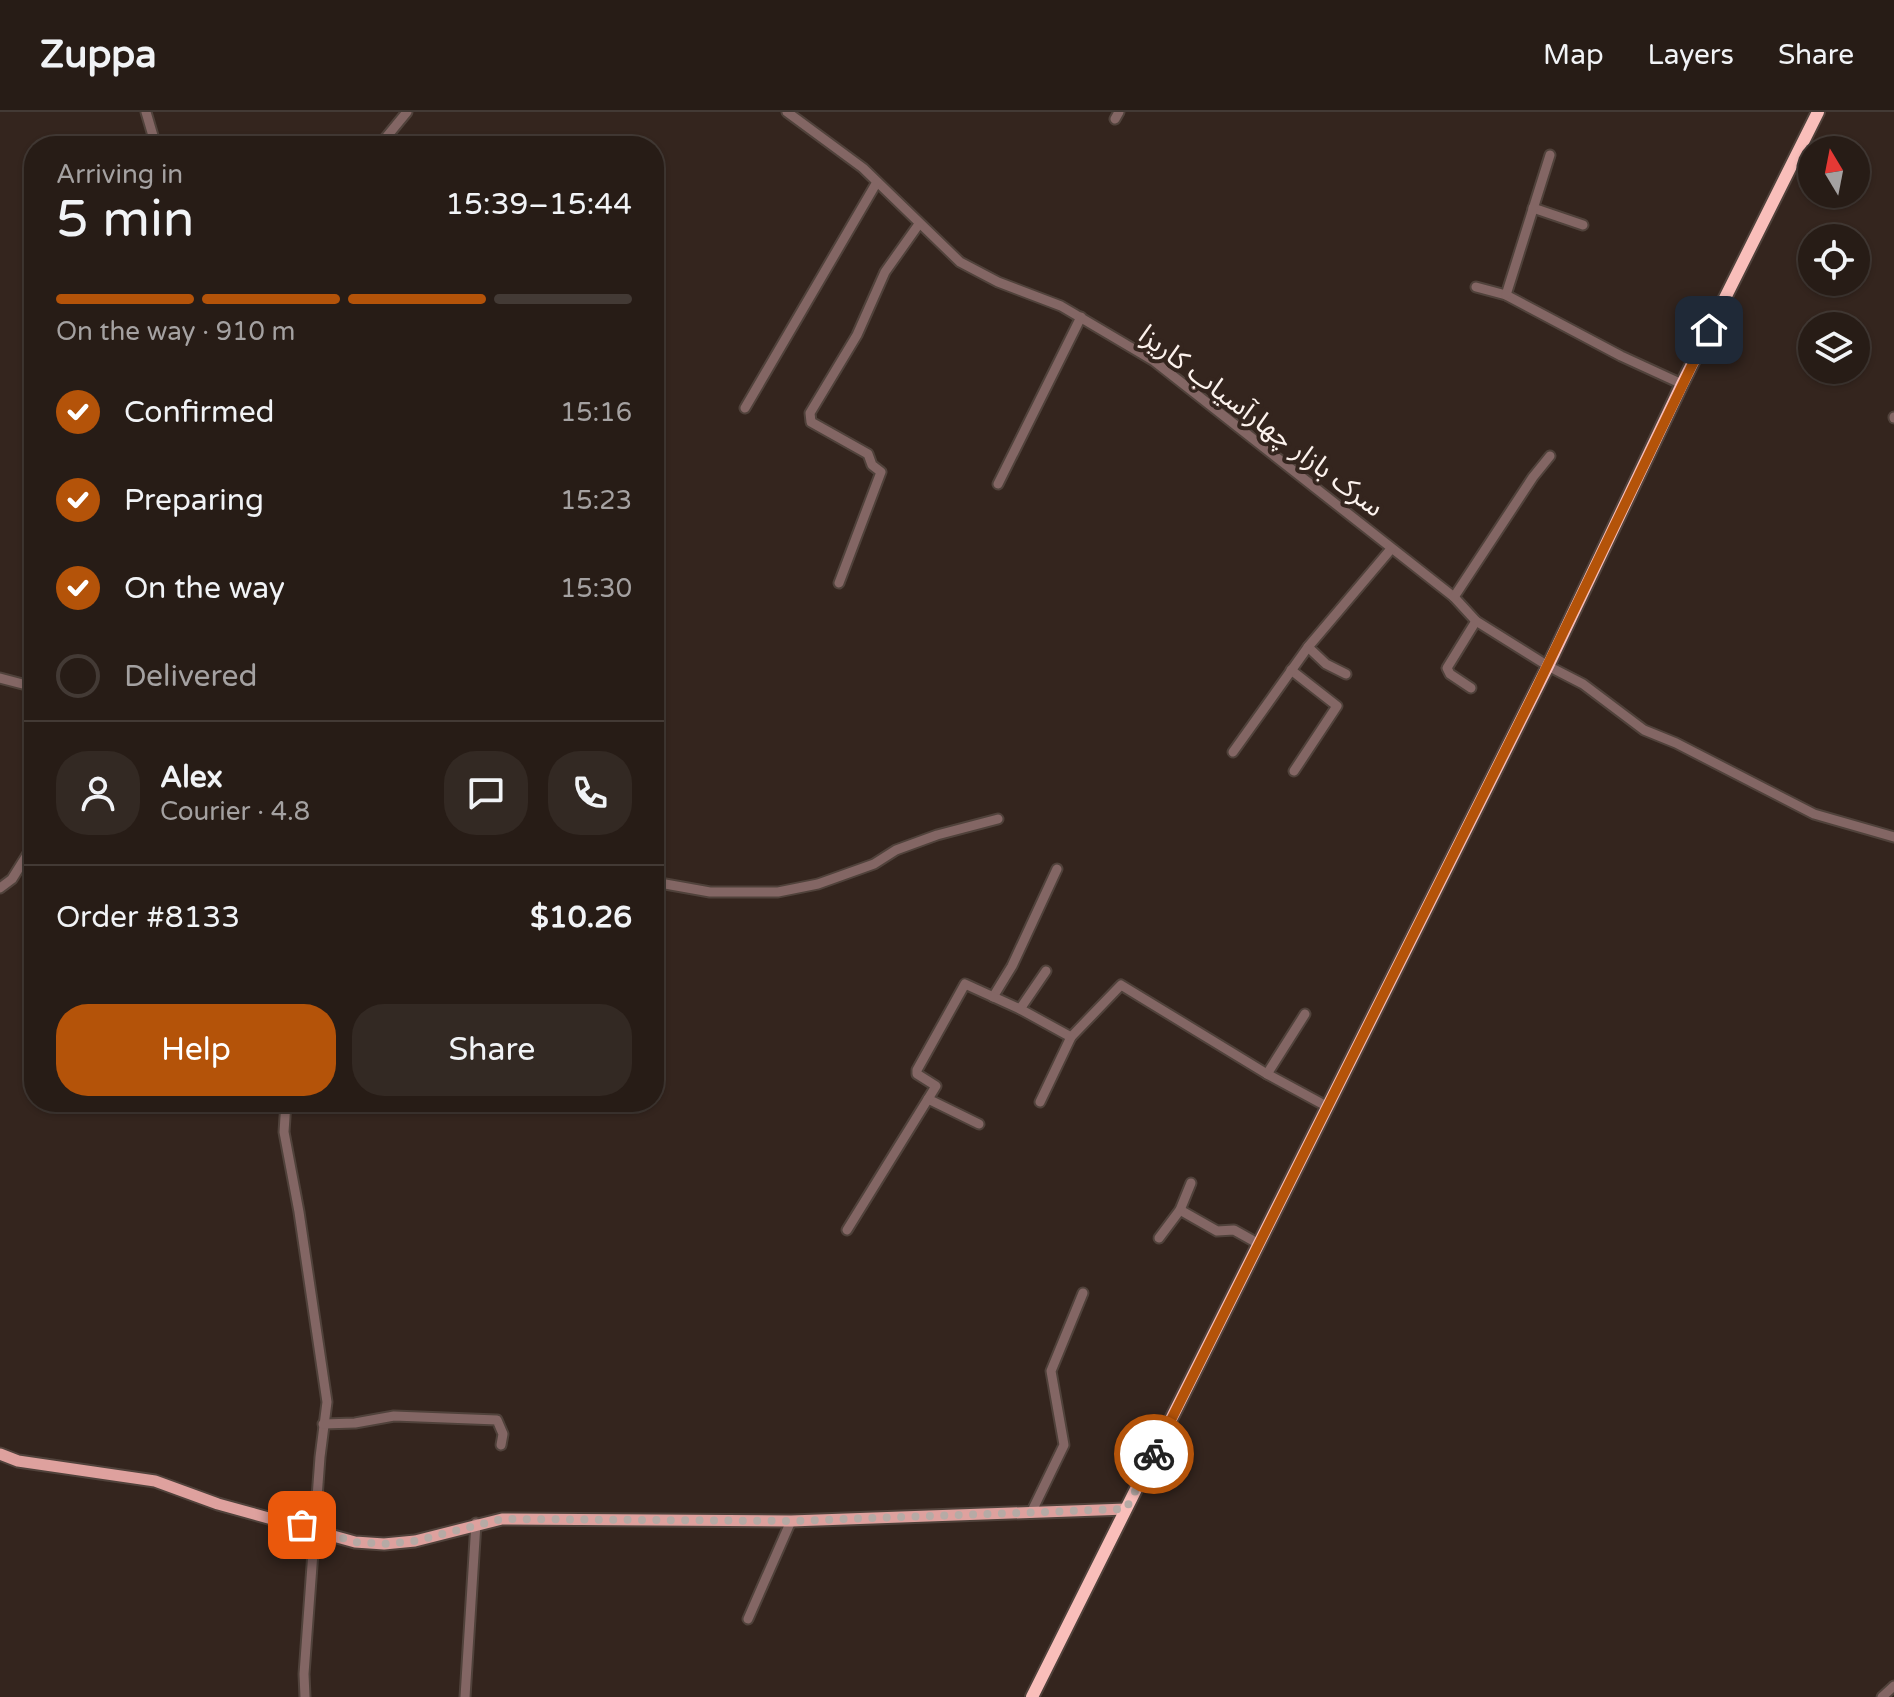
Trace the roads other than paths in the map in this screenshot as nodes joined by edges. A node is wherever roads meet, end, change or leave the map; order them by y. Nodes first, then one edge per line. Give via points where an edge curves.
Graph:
1 (146, 112) edge
2 (407, 112) edge
3 (787, 112) edge
4 (1818, 112) edge
5 (153, 136) edge
6 (387, 136) edge
7 (1550, 155) dead end
8 (877, 182) junction
9 (1533, 208) junction
10 (919, 224) junction
11 (1583, 225) dead end
12 (1476, 287) dead end
13 (1506, 295) junction
14 (1081, 317) junction
15 (1682, 384) junction
16 (745, 408) dead end
17 (1550, 456) dead end
18 (998, 484) dead end
19 (1391, 549) junction
20 (839, 583) dead end
21 (1454, 597) junction
22 (1476, 621) junction
23 (1308, 647) junction
24 (1548, 666) junction
25 (1291, 670) junction
26 (1346, 674) dead end
27 (0, 678) edge
28 (24, 684) edge
29 (1471, 688) dead end
30 (1233, 752) dead end
31 (1294, 771) dead end
32 (998, 819) dead end
33 (1894, 837) edge
34 (24, 860) edge
35 (1057, 869) dead end
36 (664, 884) edge
37 (0, 888) edge
38 (1046, 971) dead end
39 (993, 997) junction
40 (1020, 1009) junction
41 (1305, 1014) dead end
42 (1071, 1037) junction
43 (1267, 1074) junction
44 (928, 1099) junction
45 (1040, 1102) dead end
46 (1328, 1107) junction
47 (285, 1112) edge
48 (979, 1124) dead end
49 (1191, 1183) dead end
50 (1180, 1210) junction
51 (847, 1230) dead end
52 (1159, 1238) dead end
53 (1259, 1244) junction
54 (1083, 1293) dead end
55 (323, 1424) junction
56 (501, 1445) dead end
57 (0, 1454) edge
58 (1126, 1509) junction
59 (1031, 1513) junction
60 (791, 1521) junction
61 (476, 1523) junction
62 (315, 1530) junction
63 (748, 1619) dead end
64 (1894, 1686) edge
65 (305, 1697) edge
66 (465, 1697) edge
67 (1032, 1697) edge
68 (1882, 1697) edge

1 - 5 street
2 - 6 street
3 - 8 street, سرک بازار چهارآسیاب کاریزا
4 - 15 highway
7 - 9 street
8 - 10 street, سرک بازار چهارآسیاب کاریزا
8 - 16 street
9 - 11 street
9 - 13 street
10 - 14 street, سرک بازار چهارآسیاب کاریزا via 960,262
10 - 20 street via 885,272 857,335 810,413 811,422 868,454 881,472
12 - 13 street
13 - 15 street
14 - 18 street
14 - 19 street, سرک بازار چهارآسیاب کاریزا via 1154,361
15 - 24 highway
17 - 21 street
19 - 21 street, سرک بازار چهارآسیاب کاریزا
19 - 23 street
21 - 22 street, سرک بازار چهارآسیاب کاریزا
22 - 24 street, سرک بازار چهارآسیاب کاریزا
22 - 29 street via 1447,668
23 - 25 street
23 - 26 street
24 - 33 street, سرک بازار چهارآسیاب کاریزا via 1583,684 1644,730 1814,814
24 - 46 highway
25 - 30 street
25 - 31 street via 1337,706
27 - 28 street
32 - 36 street via 937,835 818,884 778,892 710,892
34 - 37 street
35 - 39 street
38 - 40 street
39 - 40 street
39 - 44 street via 965,984 917,1070 936,1084
40 - 42 street
41 - 43 street
42 - 43 street via 1121,985
42 - 45 street
43 - 46 street
44 - 48 street
44 - 51 street
46 - 53 highway
47 - 55 street via 284,1132 327,1385
49 - 50 street
50 - 52 street
50 - 53 street via 1217,1231 1234,1230
53 - 58 highway
54 - 59 street via 1051,1371 1064,1445
55 - 56 street via 394,1416 497,1420
55 - 62 street
57 - 62 main road via 155,1481
58 - 59 main road
58 - 67 highway
59 - 60 main road
60 - 61 main road
60 - 63 street
61 - 62 main road via 384,1544
61 - 66 street
62 - 65 street
64 - 68 street

